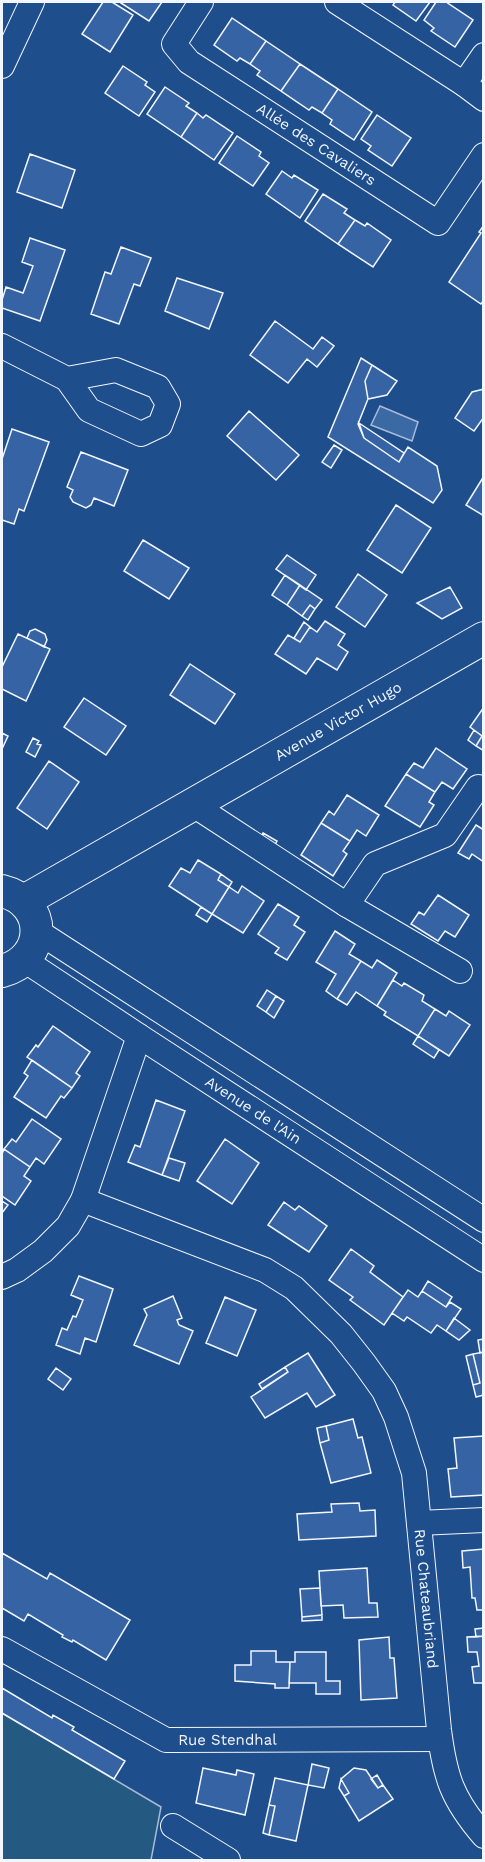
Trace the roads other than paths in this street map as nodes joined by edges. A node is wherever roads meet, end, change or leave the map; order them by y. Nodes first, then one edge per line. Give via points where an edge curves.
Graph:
1 (32, 2) edge
2 (201, 2) edge
3 (337, 2) edge
4 (483, 56) edge
5 (2, 66) edge
6 (464, 84) junction
7 (483, 99) edge
8 (483, 155) edge
9 (2, 346) edge
10 (68, 379) dead end
11 (483, 638) edge
12 (483, 790) edge
13 (192, 804) junction
14 (13, 896) edge
15 (347, 905) junction
16 (37, 931) junction
17 (13, 965) edge
18 (460, 971) dead end
19 (139, 1036) junction
20 (83, 1200) junction
21 (483, 1220) edge
22 (483, 1260) edge
23 (2, 1278) edge
24 (483, 1520) edge
25 (419, 1523) junction
26 (2, 1649) edge
27 (440, 1739) junction
28 (173, 1826) dead end
29 (483, 1836) edge
30 (228, 1860) edge

1 - 5 street
2 - 8 street, Allée des Cavaliers via 174,44 189,62 438,223
3 - 6 street
4 - 6 street
6 - 7 street
9 - 10 street
11 - 13 street, Avenue Victor Hugo
12 - 15 street via 478,787 445,835 375,864
13 - 14 street, Avenue Victor Hugo
13 - 15 street
14 - 16 street via 31,910
15 - 18 street
16 - 17 street via 31,952
16 - 21 street
17 - 19 street, Avenue de l'Ain
19 - 20 street
19 - 22 street, Avenue de l'Ain
20 - 23 street via 68,1226 43,1251
20 - 25 street, Rue Chateaubriand via 265,1270 294,1288 318,1311 364,1363 396,1417 414,1473
24 - 25 street
25 - 27 street, Rue Chateaubriand
26 - 27 street, Rue Stendhal via 166,1740
27 - 29 street, Rue Chateaubriand via 453,1792 465,1815
28 - 30 street

